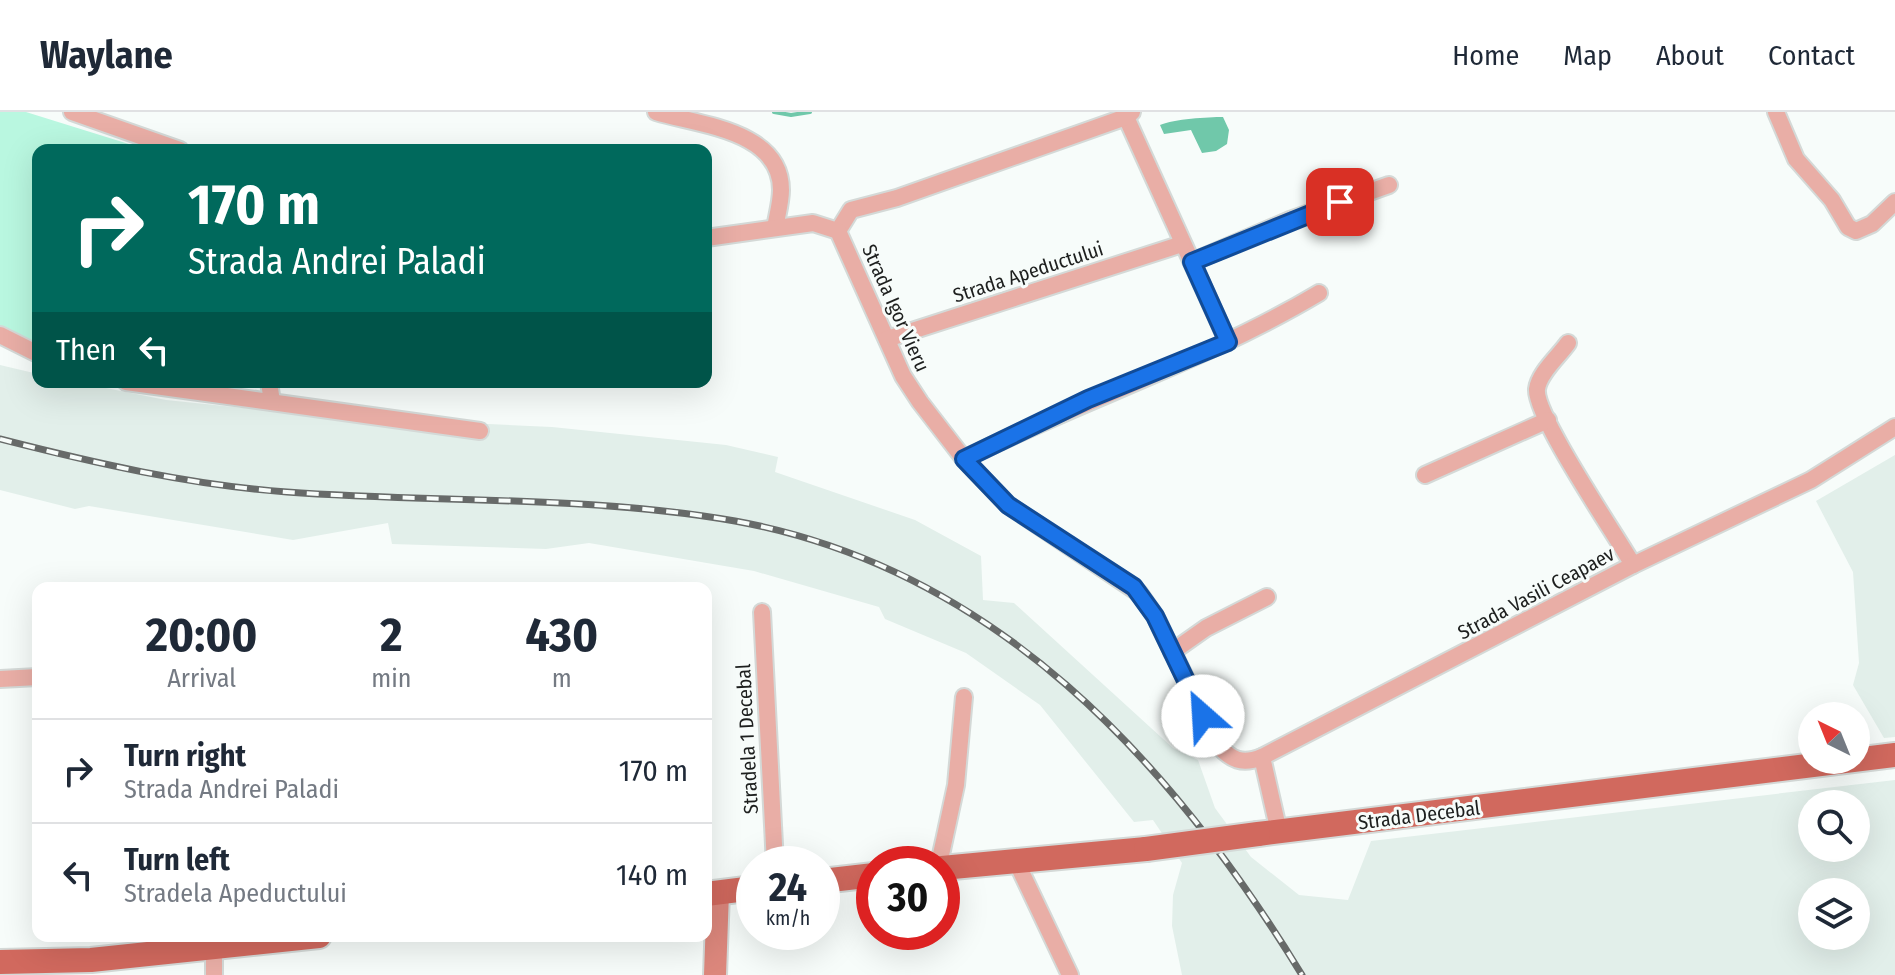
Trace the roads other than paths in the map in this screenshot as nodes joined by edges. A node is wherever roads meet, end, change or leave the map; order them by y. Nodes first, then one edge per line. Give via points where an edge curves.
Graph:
1 (72, 112) edge
2 (656, 112) edge
3 (1776, 112) edge
4 (1129, 115) edge
5 (163, 144) edge
6 (1389, 185) dead end
7 (1895, 202) edge
8 (775, 228) junction
9 (838, 231) junction
10 (712, 237) edge
11 (1182, 244) junction
12 (1192, 262) junction
13 (1319, 293) dead end
14 (0, 335) edge
15 (887, 339) junction
16 (1228, 342) junction
17 (1568, 343) dead end
18 (32, 351) edge
19 (170, 388) edge
20 (270, 388) edge
21 (272, 402) junction
22 (1548, 420) junction
23 (1895, 427) edge
24 (480, 431) dead end
25 (964, 459) junction
26 (1425, 475) dead end
27 (1633, 565) junction
28 (1267, 597) dead end
29 (762, 612) dead end
30 (1172, 652) junction
31 (32, 677) edge
32 (0, 679) edge
33 (964, 697) dead end
34 (1895, 755) edge
35 (1262, 757) junction
36 (1268, 833) junction
37 (774, 846) edge
38 (944, 846) edge
39 (1016, 861) junction
40 (960, 865) edge
41 (736, 890) edge
42 (712, 893) edge
43 (262, 942) edge
44 (214, 947) junction
45 (0, 962) edge
46 (214, 975) edge
47 (715, 975) edge
48 (1070, 975) edge

1 - 5 street
2 - 8 street via 714,125 768,155 781,191
3 - 7 street via 1796,159 1850,229 1872,224
4 - 9 street via 851,210
4 - 11 street
6 - 12 street
8 - 9 street, Strada Igor Vieru via 822,223
8 - 10 street, Strada Igor Vieru
9 - 15 street, Strada Igor Vieru
11 - 12 street
11 - 15 street, Strada Apeductului
12 - 16 street
13 - 16 street
14 - 18 street
15 - 25 street, Strada Igor Vieru via 903,376
16 - 25 street via 1088,399
17 - 22 street via 1538,384 1537,396
19 - 21 street
20 - 21 street
21 - 24 street
22 - 26 street
22 - 27 street
23 - 27 street, Strada Vasili Ceapaev via 1811,480
25 - 30 street, Strada Igor Vieru via 1008,505 1134,587
27 - 35 street, Strada Vasili Ceapaev
28 - 30 street
29 - 37 street, Stradela 1 Decebal
30 - 35 street, Strada Igor Vieru via 1218,745 1237,761
31 - 32 street
33 - 38 street
34 - 36 main road, Strada Decebal
35 - 36 street
36 - 39 main road, Strada Decebal, bridge
39 - 40 main road, Strada Decebal
39 - 48 street
41 - 42 main road
42 - 47 street
43 - 44 main road
44 - 45 main road via 91,960
44 - 46 street

